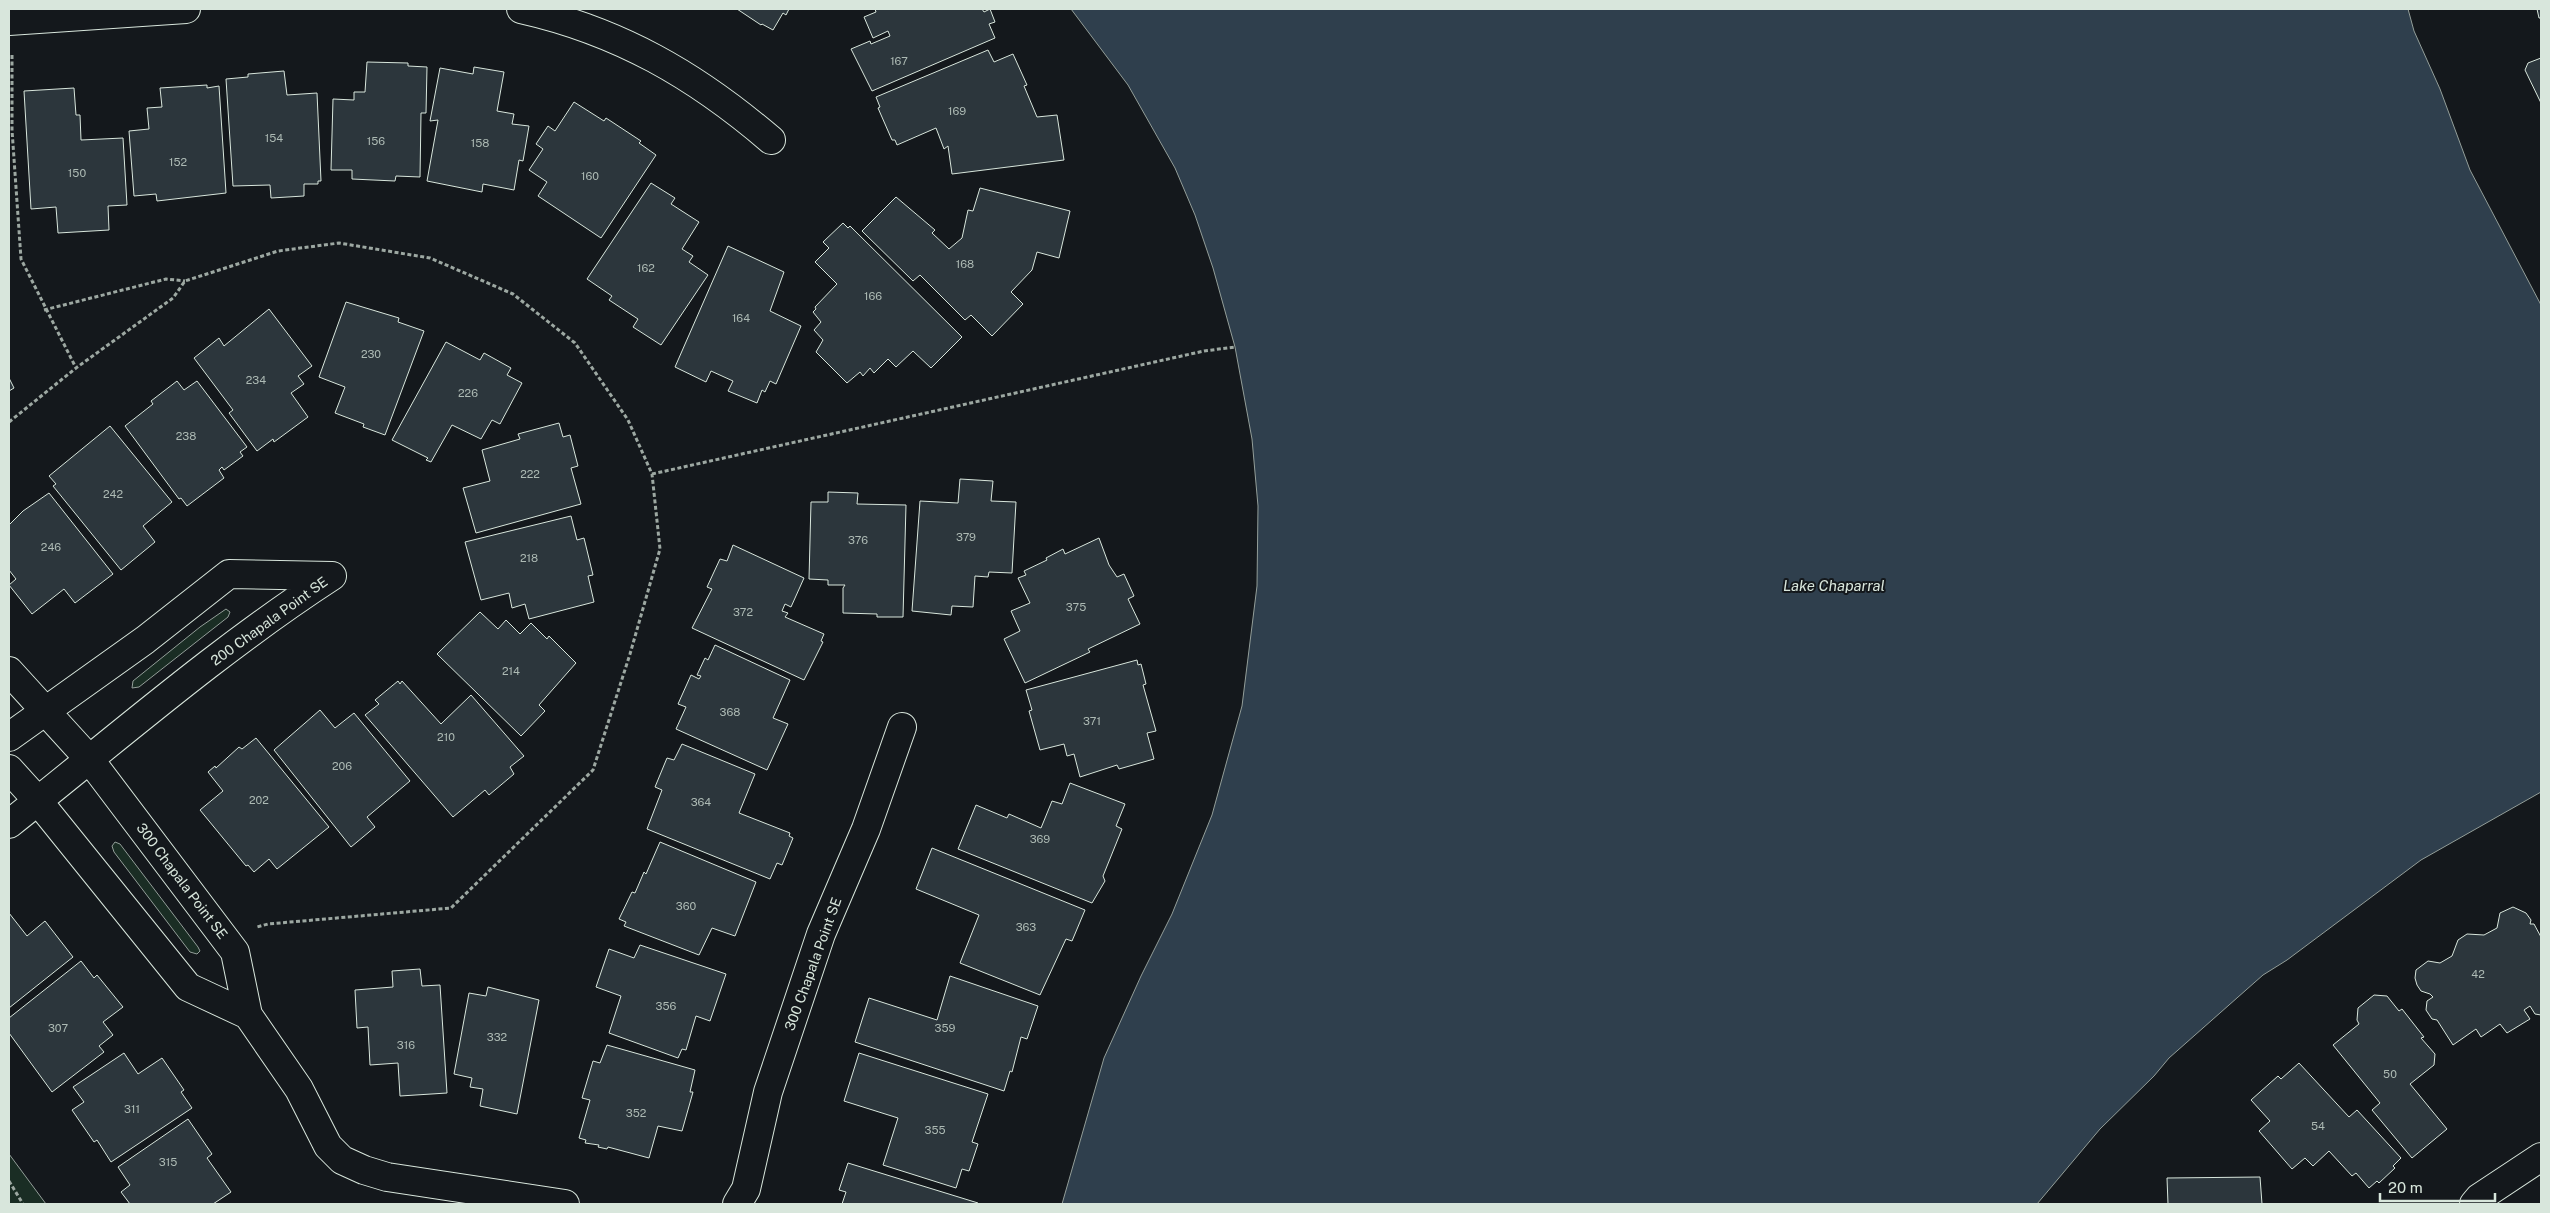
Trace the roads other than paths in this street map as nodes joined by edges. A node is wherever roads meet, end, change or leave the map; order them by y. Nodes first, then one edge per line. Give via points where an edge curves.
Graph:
1 (186, 9) edge
2 (520, 9) edge
3 (9, 21) edge
4 (771, 140) dead end
5 (9, 671) edge
6 (45, 710) junction
7 (902, 728) dead end
8 (9, 737) edge
9 (90, 760) junction
10 (9, 769) edge
11 (38, 801) junction
12 (9, 824) edge
13 (248, 1015) junction
14 (2541, 1157) edge
15 (565, 1204) edge
16 (737, 1204) edge
17 (2474, 1204) edge

1 - 3 street
2 - 4 street via 596,31 644,51 715,95
5 - 6 street, 300 Chapala Point SE
6 - 8 street
6 - 9 street, 300 Chapala Point SE
6 - 9 street, 200 Chapala Point SE via 144,640 229,574 332,576 230,647
7 - 16 street, 300 Chapala Point SE via 866,829 821,934 768,1092 746,1189
9 - 11 street
9 - 13 street, 300 Chapala Point SE via 235,952
10 - 11 street
11 - 12 street
11 - 13 street via 188,987
13 - 15 street, 300 Chapala Point SE via 299,1089 328,1146 342,1160 387,1177
14 - 17 street

